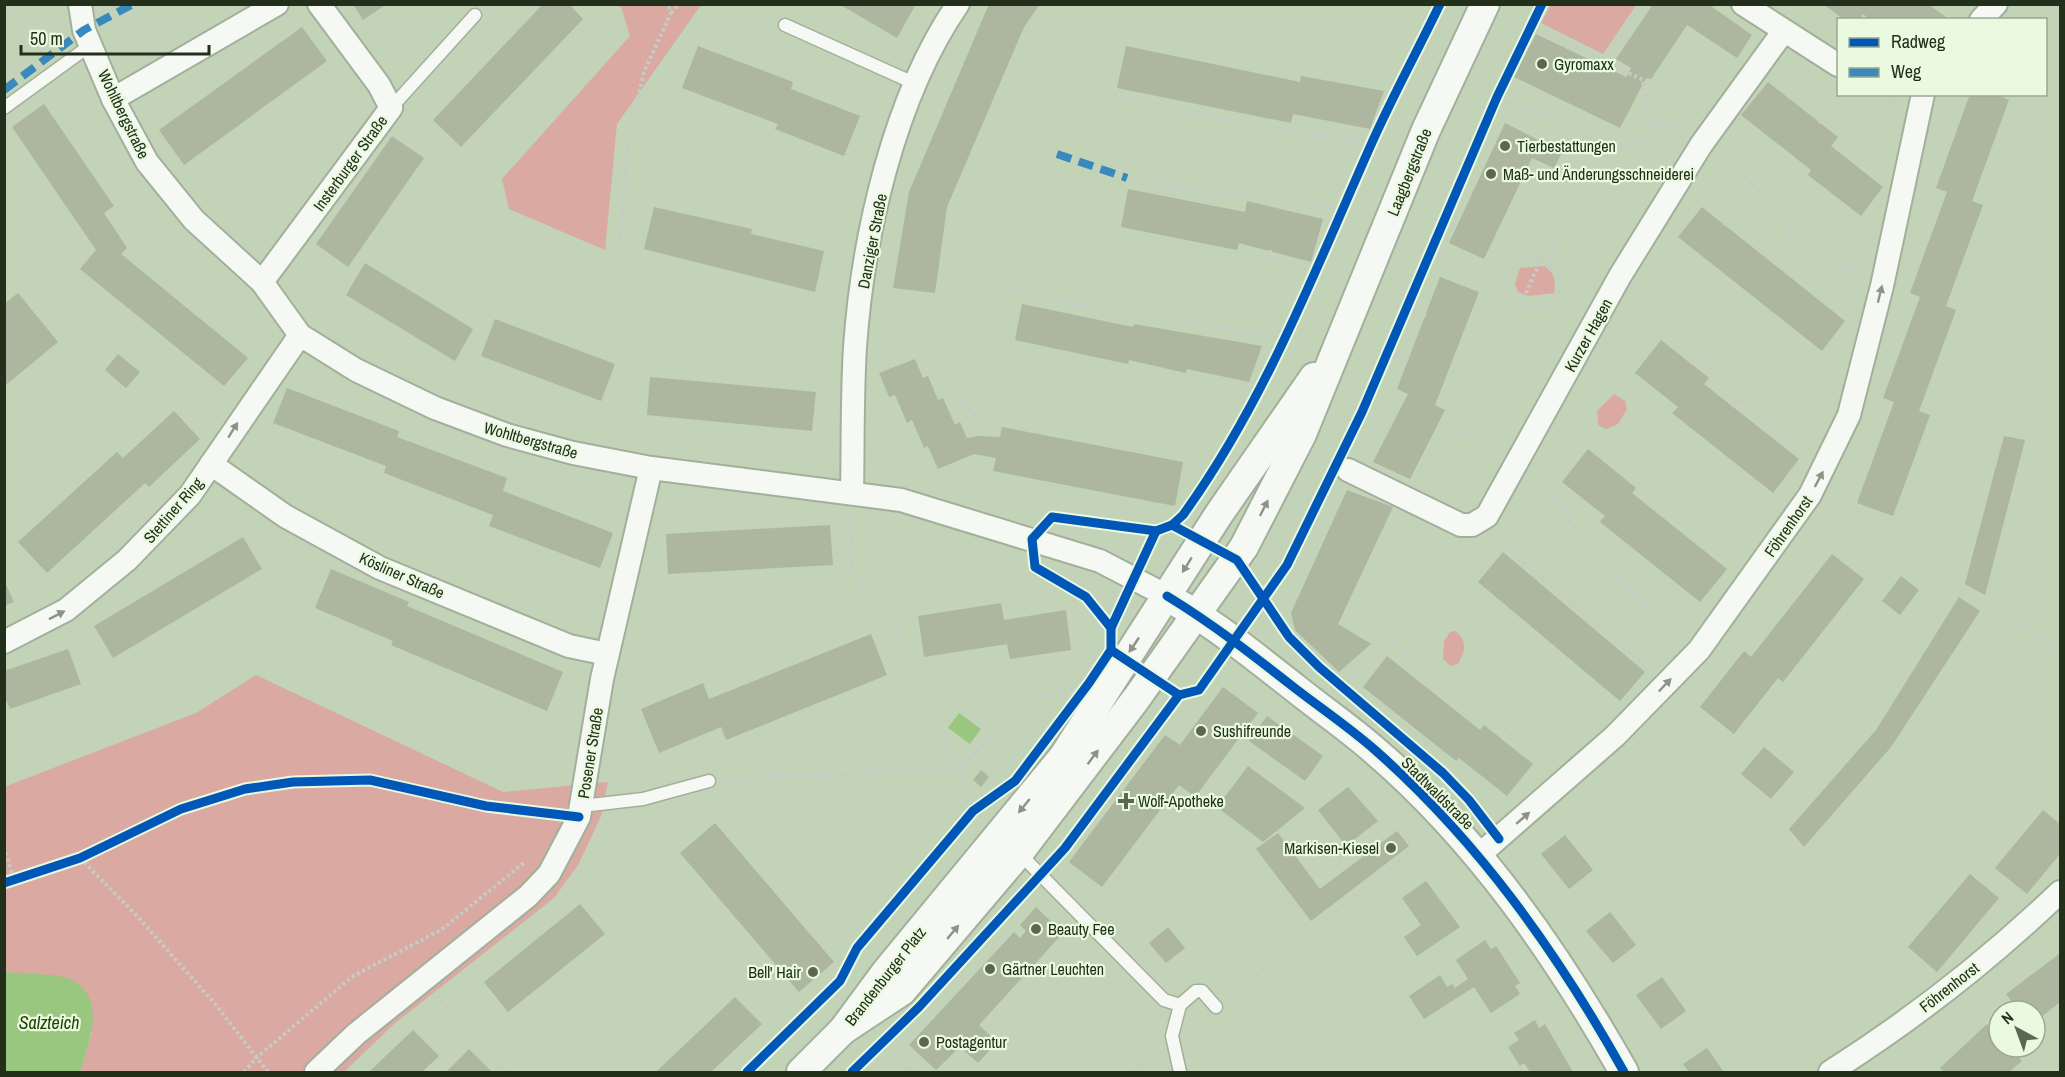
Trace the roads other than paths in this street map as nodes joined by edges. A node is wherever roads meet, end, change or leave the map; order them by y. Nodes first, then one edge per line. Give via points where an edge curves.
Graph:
1 (80, 4) edge
2 (277, 4) edge
3 (958, 4) edge
4 (1485, 4) edge
5 (1996, 4) edge
6 (1750, 6) edge
7 (323, 9) edge
8 (475, 15) dead end
9 (1983, 18) edge
10 (785, 25) dead end
11 (1783, 32) junction
12 (92, 44) junction
13 (1830, 60) edge
14 (916, 84) junction
15 (1914, 97) edge
16 (113, 99) junction
17 (4, 108) edge
18 (392, 108) junction
19 (262, 282) junction
20 (300, 335) junction
21 (1340, 342) junction
22 (211, 464) junction
23 (651, 468) junction
24 (1348, 470) dead end
25 (852, 493) junction
26 (1167, 596) junction
27 (1197, 614) junction
28 (4, 642) edge
29 (608, 654) junction
30 (709, 781) road end
31 (582, 806) junction
32 (1009, 846) junction
33 (1478, 856) junction
34 (2061, 892) edge
35 (1180, 1005) junction
36 (1216, 1007) road end
37 (316, 1072) edge
38 (801, 1072) edge
39 (1180, 1072) edge
40 (1624, 1072) edge
41 (1830, 1072) edge

1 - 12 street, Wohltbergstraße via 84,30
2 - 16 street
3 - 14 street, Danziger Straße
4 - 21 street, Laagbergstraße via 1426,130
5 - 9 street
6 - 11 street
7 - 18 street, Insterburger Straße via 380,85
8 - 18 lane
10 - 14 lane
11 - 13 street
11 - 24 street, Kurzer Hagen via 1701,145 1614,287 1486,516 1472,525 1461,525
12 - 16 street, Wohltbergstraße
12 - 17 lane
14 - 25 street, Danziger Straße via 891,153 866,261 855,348
33 -> 15 street, Föhrenhorst via 1568,779 1699,650 1810,495 1849,416 1880,297
16 - 19 street, Wohltbergstraße via 147,162 187,212
18 - 19 street, Insterburger Straße
19 - 20 street, Wohltbergstraße
22 -> 20 street, Stettiner Ring
20 - 23 street, Wohltbergstraße via 356,370 435,408 507,435
21 -> 26 street, Laagbergstraße via 1276,429
27 -> 21 street, Laagbergstraße via 1237,560 1302,434
28 -> 22 street, Stettiner Ring via 66,610 127,560 190,495
22 - 29 street, Kösliner Straße via 285,516 380,568 569,646
23 - 25 street, Wohltbergstraße
23 - 29 street, Posener Straße
25 - 26 street, Wohltbergstraße via 902,500 1044,542 1100,561
26 - 27 street, Stadtwaldstraße
26 -> 32 street, Brandenburger Platz
32 -> 27 street, Brandenburger Platz
27 - 33 street, Stadtwaldstraße via 1374,750 1449,822
29 - 31 street, Posener Straße
30 - 31 lane via 643,799
31 - 37 street, Posener Straße via 549,874 528,896 423,979
32 - 35 lane via 1164,1000
32 - 38 street, Brandenburger Platz via 902,991 843,1030
33 - 40 street, Stadtwaldstraße via 1581,996
34 - 41 street, Föhrenhorst via 1939,996
35 - 36 lane via 1196,991 1202,991
35 - 39 lane via 1172,1036

